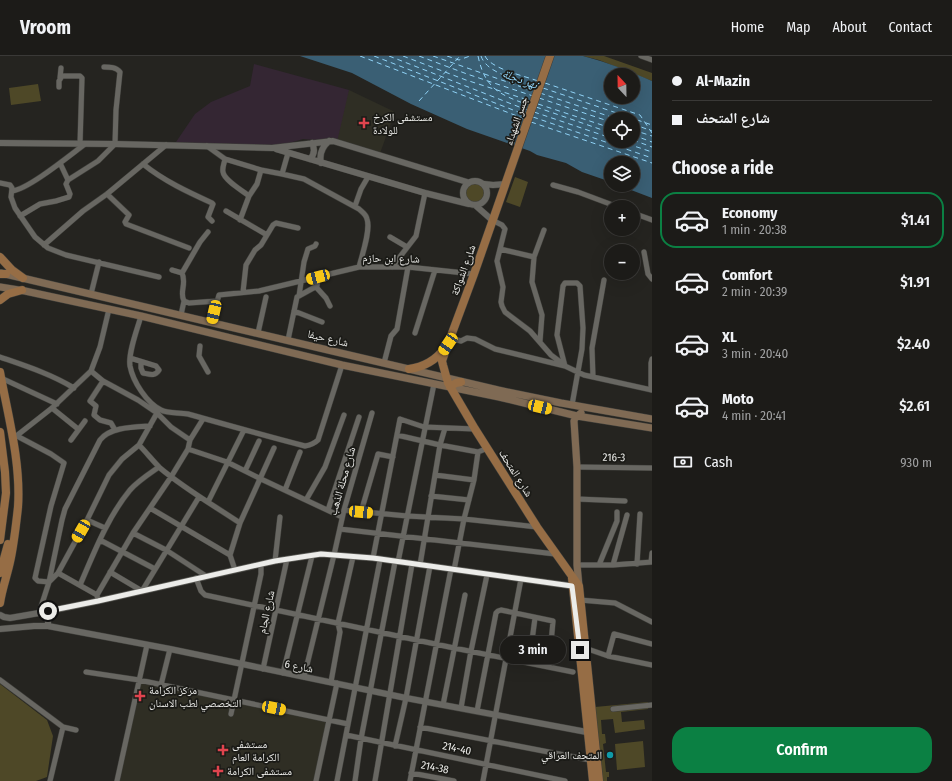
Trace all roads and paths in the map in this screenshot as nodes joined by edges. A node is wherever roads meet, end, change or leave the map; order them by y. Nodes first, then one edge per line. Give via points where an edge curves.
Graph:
1 (550, 56) edge
2 (641, 56) edge
3 (652, 60) edge
4 (104, 67) dead end
5 (61, 68) dead end
6 (60, 78) junction
7 (58, 87) dead end
8 (329, 141) junction
9 (0, 143) edge
10 (312, 143) junction
11 (82, 144) junction
12 (115, 144) junction
13 (166, 145) junction
14 (206, 146) junction
15 (272, 148) junction
16 (288, 153) junction
17 (225, 159) junction
18 (310, 159) junction
19 (321, 162) junction
20 (60, 164) junction
21 (143, 164) junction
22 (261, 170) junction
23 (511, 170) joint
24 (282, 174) junction
25 (368, 177) junction
26 (68, 180) junction
27 (467, 182) junction
28 (0, 183) edge
29 (484, 184) junction
30 (506, 184) junction
31 (553, 185) dead end
32 (12, 191) junction
33 (425, 193) junction
34 (107, 194) junction
35 (249, 196) junction
36 (604, 202) edge
37 (472, 204) junction
38 (355, 206) junction
39 (226, 211) dead end
40 (20, 216) junction
41 (640, 216) edge
42 (240, 220) junction
43 (492, 220) junction
44 (652, 220) edge
45 (212, 221) dead end
46 (298, 228) dead end
47 (544, 230) dead end
48 (208, 232) dead end
49 (267, 235) junction
50 (390, 237) dead end
51 (316, 244) dead end
52 (44, 245) junction
53 (407, 247) junction
54 (189, 248) dead end
55 (500, 249) junction
56 (644, 252) dead end
57 (0, 257) edge
58 (534, 257) junction
59 (99, 262) junction
60 (359, 267) junction
61 (392, 267) junction
62 (408, 267) junction
63 (172, 270) dead end
64 (435, 270) junction
65 (182, 273) junction
66 (2, 274) edge
67 (474, 274) junction
68 (159, 277) dead end
69 (318, 277) junction
70 (23, 278) junction
71 (652, 279) edge
72 (604, 280) dead end
73 (302, 281) junction
74 (0, 287) edge
75 (316, 287) junction
76 (22, 290) junction
77 (243, 292) junction
78 (91, 294) junction
79 (299, 296) junction
80 (266, 297) dead end
81 (0, 300) edge
82 (184, 301) junction
83 (216, 301) junction
84 (330, 306) dead end
85 (109, 309) junction
86 (294, 311) junction
87 (181, 315) junction
88 (141, 316) junction
89 (212, 322) junction
90 (322, 322) dead end
91 (258, 333) junction
92 (415, 333) dead end
93 (288, 340) junction
94 (449, 341) junction
95 (540, 341) junction
96 (200, 346) dead end
97 (0, 358) edge
98 (130, 358) junction
99 (652, 359) edge
100 (141, 362) dead end
101 (384, 363) junction
102 (342, 365) junction
103 (565, 366) junction
104 (409, 369) junction
105 (91, 371) junction
106 (208, 372) dead end
107 (578, 372) junction
108 (1, 375) edge
109 (443, 377) junction
110 (593, 378) junction
111 (103, 380) junction
112 (461, 382) junction
113 (437, 385) junction
114 (74, 388) junction
115 (450, 388) junction
116 (652, 390) edge
117 (561, 403) junction
118 (57, 404) junction
119 (572, 405) junction
120 (52, 408) junction
121 (595, 409) junction
122 (157, 413) junction
123 (372, 413) dead end
124 (567, 413) junction
125 (344, 415) dead end
126 (577, 416) junction
127 (359, 417) dead end
128 (203, 419) junction
129 (652, 419) edge
130 (85, 421) dead end
131 (150, 426) junction
132 (424, 427) junction
133 (78, 428) junction
134 (445, 428) junction
135 (652, 428) edge
136 (475, 429) junction
137 (115, 430) junction
138 (244, 430) junction
139 (0, 432) edge
140 (574, 432) junction
141 (397, 435) junction
142 (14, 439) junction
143 (71, 440) dead end
144 (190, 440) junction
145 (259, 441) dead end
146 (422, 441) junction
147 (1, 444) edge
148 (139, 445) junction
149 (440, 445) junction
150 (274, 448) dead end
151 (488, 448) junction
152 (188, 449) junction
153 (300, 452) dead end
154 (478, 452) junction
155 (393, 457) junction
156 (227, 462) junction
157 (159, 467) junction
158 (577, 467) junction
159 (652, 468) edge
160 (245, 471) junction
161 (435, 475) junction
162 (171, 477) junction
163 (261, 479) junction
164 (474, 480) junction
165 (0, 481) edge
166 (285, 490) junction
167 (431, 496) junction
168 (199, 497) junction
169 (577, 499) junction
170 (306, 500) junction
171 (469, 500) junction
172 (624, 501) dead end
173 (208, 502) junction
174 (150, 508) junction
175 (328, 510) junction
176 (344, 510) junction
177 (361, 512) junction
178 (617, 512) dead end
179 (381, 513) junction
180 (640, 514) dead end
181 (627, 515) dead end
182 (407, 516) junction
183 (428, 516) junction
184 (280, 517) dead end
185 (342, 517) junction
186 (464, 519) junction
187 (87, 520) junction
188 (240, 523) junction
189 (181, 526) junction
190 (537, 527) junction
191 (105, 528) junction
192 (340, 529) junction
193 (133, 533) junction
194 (378, 533) junction
195 (403, 536) junction
196 (424, 538) junction
197 (0, 540) edge
198 (100, 540) junction
199 (460, 542) junction
200 (166, 550) junction
201 (122, 551) junction
202 (652, 553) edge
203 (555, 554) junction
204 (230, 555) junction
205 (334, 555) junction
206 (312, 556) junction
207 (353, 557) junction
208 (373, 558) junction
209 (287, 559) junction
210 (380, 560) junction
211 (275, 561) junction
212 (396, 562) junction
213 (652, 562) edge
214 (412, 564) junction
215 (637, 564) junction
216 (261, 565) junction
217 (420, 565) junction
218 (599, 565) junction
219 (613, 565) junction
220 (430, 566) junction
221 (577, 566) junction
222 (155, 569) junction
223 (453, 569) junction
224 (235, 570) junction
225 (110, 572) junction
226 (0, 573) edge
227 (58, 573) junction
228 (487, 575) junction
229 (206, 576) junction
230 (196, 578) junction
231 (521, 579) junction
232 (49, 582) junction
233 (574, 583) junction
234 (80, 585) junction
235 (142, 591) junction
236 (465, 595) dead end
237 (98, 598) junction
238 (580, 600) junction
239 (0, 603) edge
240 (254, 605) junction
241 (277, 610) junction
242 (48, 611) junction
243 (39, 613) junction
244 (515, 613) junction
245 (0, 614) edge
246 (298, 615) junction
247 (535, 618) junction
248 (318, 619) junction
249 (652, 622) edge
250 (0, 623) edge
251 (338, 623) junction
252 (48, 626) junction
253 (0, 629) edge
254 (366, 629) junction
255 (382, 632) junction
256 (400, 636) junction
257 (416, 640) junction
258 (436, 644) junction
259 (652, 644) edge
260 (147, 645) junction
261 (454, 648) junction
262 (585, 648) junction
263 (170, 649) junction
264 (471, 651) junction
265 (489, 655) junction
266 (608, 656) junction
267 (507, 658) junction
268 (528, 663) junction
269 (241, 665) junction
270 (652, 665) edge
271 (549, 666) junction
272 (263, 669) junction
273 (86, 672) dead end
274 (573, 672) dead end
275 (283, 673) junction
276 (304, 677) junction
277 (0, 680) edge
278 (139, 680) junction
279 (334, 683) junction
280 (161, 685) junction
281 (354, 687) junction
282 (370, 691) junction
283 (389, 694) junction
284 (406, 698) junction
285 (233, 699) junction
286 (424, 702) junction
287 (443, 705) junction
288 (652, 705) edge
289 (461, 708) junction
290 (613, 709) dead end
291 (477, 711) junction
292 (231, 714) dead end
293 (496, 715) junction
294 (330, 719) junction
295 (348, 724) junction
296 (62, 727) junction
297 (420, 727) junction
298 (76, 730) dead end
299 (591, 733) junction
300 (346, 735) junction
301 (361, 739) junction
302 (491, 740) junction
303 (381, 743) junction
304 (395, 746) junction
305 (415, 750) junction
306 (590, 760) junction
307 (486, 764) junction
308 (411, 773) junction
309 (50, 781) edge
310 (117, 781) edge
311 (316, 781) edge
312 (337, 781) edge
313 (355, 781) edge
314 (375, 781) edge
315 (410, 781) edge
316 (454, 781) edge
317 (483, 781) edge
318 (565, 781) edge
319 (593, 781) edge
320 (599, 781) edge

1 - 23 main road, جسر الشهداء
2 - 3 street
4 - 12 street via 118,69 120,72
5 - 6 street
6 - 7 street
6 - 11 street via 82,78
8 - 10 street
8 - 19 street via 322,149
8 - 27 street
9 - 11 street
10 - 15 street
10 - 18 street via 314,153
11 - 12 street
11 - 20 street
12 - 13 street
12 - 26 street via 94,164
13 - 14 street
13 - 21 street
14 - 15 street
14 - 17 street
15 - 16 street
16 - 18 street
16 - 24 street
17 - 22 street
17 - 35 street via 223,174
18 - 19 street
19 - 25 street
20 - 26 street
20 - 32 street via 30,184
21 - 34 street
21 - 45 street via 174,185 212,203 208,217
22 - 24 street
22 - 35 street via 257,184
23 - 30 main road, شارع الشواكة
24 - 38 street via 304,179
25 - 33 street
25 - 38 street
26 - 40 street via 66,184 69,197 40,204
27 - 29 street via 476,180
27 - 37 street via 462,194 465,201
28 - 32 street via 10,185
29 - 30 street
29 - 37 street via 484,201
30 - 43 main road, شارع الشواكة
31 - 36 street
32 - 40 street via 12,202
33 - 37 street
33 - 53 street via 416,236
34 - 52 street
34 - 54 street via 129,215 126,224
35 - 42 street
37 - 43 street
38 - 60 street via 365,214 368,222
39 - 42 street
40 - 52 street
41 - 44 street
42 - 49 street
43 - 55 street via 504,226 505,232
43 - 67 main road, شارع الشواكة
46 - 49 street via 274,223
47 - 58 street
48 - 65 street
49 - 77 street via 246,265
50 - 53 street
51 - 73 street via 308,249
52 - 59 street via 55,251
53 - 61 street
55 - 58 street
55 - 95 street via 497,261 503,287 502,306
56 - 71 street via 648,274
57 - 70 main road
58 - 95 street via 532,282 542,314
59 - 68 street
59 - 78 street
60 - 61 street, شارع ابن حازم
60 - 69 street, شارع ابن حازم
61 - 62 street, شارع ابن حازم
62 - 64 street, شارع ابن حازم
62 - 101 street via 397,329 391,336
63 - 65 street
64 - 67 street, شارع ابن حازم
64 - 92 street
65 - 82 street via 185,280 182,296
66 - 70 main road, شارع حيفا
67 - 94 main road, شارع الشواكة
69 - 73 street, شارع ابن حازم
69 - 75 street
70 - 78 main road, شارع حيفا
72 - 110 street via 592,348
73 - 77 street, شارع ابن حازم
73 - 79 street
74 - 76 main road, شارع حيفا
75 - 79 street
75 - 84 street
76 - 81 main road via 8,294
76 - 85 main road, شارع حيفا
77 - 83 street, شارع ابن حازم via 218,295
78 - 87 main road, شارع حيفا
79 - 86 street
80 - 91 street
82 - 83 street
82 - 87 street
83 - 89 street
85 - 88 main road, شارع حيفا
85 - 105 street
86 - 90 street
86 - 93 street
87 - 89 main road, شارع حيفا
88 - 98 street
88 - 102 main road, شارع حيفا
89 - 91 main road, شارع حيفا
91 - 93 main road, شارع حيفا
93 - 101 main road, شارع حيفا
94 - 103 street via 470,338 495,349
94 - 104 main road via 442,352 431,361 418,368
94 - 109 main road, شارع الشواكة via 442,361
95 - 103 street via 551,355
96 - 106 street via 199,356
97 - 114 street via 31,367
98 - 100 street
98 - 128 street via 131,372 148,401 155,407
99 - 116 street
101 - 104 main road, شارع حيفا
102 - 113 main road, شارع حيفا
102 - 138 street via 318,440 314,443 305,446
103 - 107 street
103 - 107 street via 557,335 563,286 565,283 577,283 580,286 583,328
104 - 109 main road, شارع حيفا
105 - 111 street
105 - 114 street
107 - 110 street
107 - 119 street
108 - 118 street
108 - 142 main road
109 - 112 main road, شارع حيفا
109 - 113 main road via 443,382
109 - 115 main road, شارع المتحف
110 - 116 street
111 - 122 street
111 - 137 street via 90,401 96,406 94,415 111,423
112 - 115 main road
112 - 117 main road, شارع حيفا
113 - 115 main road, شارع حيفا
113 - 132 street
114 - 118 street
115 - 124 main road, شارع حيفا
115 - 136 main road, شارع المتحف
117 - 119 main road, شارع حيفا
117 - 124 main road
118 - 120 street
119 - 121 main road, شارع حيفا
120 - 133 street
120 - 142 street
121 - 126 main road
121 - 129 main road, شارع حيفا
122 - 131 street
122 - 144 street
123 - 176 street, شارع محلة الذهب
124 - 126 main road, شارع حيفا
124 - 140 main road
125 - 170 street via 325,467
126 - 135 main road, شارع حيفا
126 - 140 main road via 574,421
127 - 175 street
128 - 138 street
128 - 144 street
130 - 133 street
131 - 137 street
131 - 148 street
132 - 134 street
132 - 141 street via 400,419
132 - 146 street
133 - 143 street
134 - 136 street
134 - 149 street
136 - 151 main road, شارع المتحف
137 - 232 street via 101,438 66,509
138 - 156 street
139 - 147 main road
140 - 158 main road
141 - 146 street
141 - 155 street
142 - 226 main road via 12,501 6,552
142 - 232 street via 51,454 64,464 34,578
142 - 239 main road via 18,506
144 - 152 street
145 - 160 street
146 - 149 street
146 - 182 street
147 - 165 main road
147 - 197 main road via 6,493
148 - 157 street
148 - 187 street via 122,459 109,475
149 - 154 street
149 - 161 street
150 - 163 street
151 - 154 street
151 - 190 main road, شارع المتحف
152 - 156 street
152 - 162 street
153 - 166 street
154 - 164 street
155 - 177 street via 378,454
155 - 179 street
156 - 160 street
156 - 173 street
157 - 162 street
157 - 191 street via 131,490
158 - 159 street, 216-3
158 - 169 main road
160 - 163 street
161 - 164 street
161 - 167 street
162 - 168 street
162 - 174 street
163 - 166 street
163 - 188 street
164 - 171 street
166 - 170 street
167 - 171 street
167 - 183 street
168 - 173 street
168 - 189 street
169 - 172 street
169 - 221 main road
170 - 175 street
171 - 186 street
173 - 188 street
174 - 189 street
174 - 193 street
175 - 185 street
176 - 177 street
176 - 185 street, شارع محلة الذهب
177 - 179 street
178 - 218 street via 617,522
179 - 182 street
179 - 194 street
180 - 215 street
181 - 219 street
182 - 183 street
182 - 195 street
183 - 186 street
183 - 196 street
184 - 211 street
185 - 192 street, شارع محلة الذهب
186 - 190 street
186 - 199 street
187 - 191 street
187 - 227 street
188 - 204 street
189 - 200 street
189 - 204 street
190 - 203 main road, شارع المتحف
191 - 198 street
192 - 194 street
192 - 205 street, شارع محلة الذهب
193 - 200 street
193 - 201 street
194 - 195 street
194 - 208 street
195 - 196 street
195 - 212 street
196 - 199 street
196 - 217 street
198 - 201 street
198 - 234 street
199 - 203 street
199 - 223 street
200 - 222 street
200 - 229 street
201 - 222 street
201 - 225 street
202 - 213 street
203 - 233 main road, شارع المتحف
204 - 224 street
205 - 206 street
205 - 207 street
205 - 248 street, شارع محلة الذهب
206 - 209 street
206 - 246 street
207 - 208 street
207 - 251 street
208 - 210 street
209 - 211 street
209 - 241 street, شارع الجام
210 - 212 street
210 - 254 street
211 - 216 street
212 - 214 street
212 - 255 street
213 - 215 street
214 - 217 street
214 - 256 street
215 - 219 street
216 - 224 street
216 - 240 street
217 - 220 street
218 - 219 street
218 - 221 street
220 - 223 street
220 - 257 street
221 - 233 main road
221 - 233 main road
222 - 235 street
223 - 228 street
223 - 258 street
224 - 229 street
225 - 235 street
225 - 237 street
227 - 232 street
227 - 234 street
228 - 231 street
228 - 264 street
229 - 230 street
230 - 235 street
230 - 240 street via 205,595
231 - 233 street
231 - 244 street
232 - 243 street
233 - 238 main road
233 - 299 main road
234 - 237 street
235 - 237 street
236 - 261 street
237 - 242 street
238 - 249 street via 615,603
238 - 262 main road
240 - 241 street
240 - 269 street
241 - 246 street
241 - 272 street, شارع الجام
242 - 243 street
242 - 252 street
243 - 245 street via 10,618
244 - 247 street
244 - 265 street via 500,610 496,613
244 - 267 street
245 - 250 street
246 - 248 street
246 - 275 street
247 - 268 street
247 - 271 street via 553,621
248 - 251 street
248 - 276 street, شارع محلة الذهب
251 - 254 street
251 - 279 street via 340,632
252 - 253 street, شارع 6
252 - 260 street, شارع 6
254 - 255 street
254 - 281 street
255 - 256 street
255 - 282 street
256 - 257 street
256 - 283 street
257 - 258 street
257 - 284 street
258 - 261 street
258 - 286 street
259 - 266 street via 614,634
260 - 263 street, شارع 6
260 - 278 street
261 - 264 street
261 - 287 street
262 - 266 street
262 - 299 main road
263 - 269 street, شارع 6
263 - 280 street
264 - 265 street
264 - 289 street
265 - 267 street
265 - 291 street
266 - 270 street
267 - 268 street
267 - 293 street
268 - 271 street
269 - 272 street, شارع 6
269 - 285 street
271 - 274 street
272 - 275 street, شارع 6
273 - 278 street
275 - 276 street, شارع 6
276 - 279 street, شارع 6
277 - 296 street
278 - 280 street
278 - 310 street
279 - 281 street, شارع 6
279 - 294 street
280 - 285 street
281 - 282 street, شارع 6
281 - 295 street
282 - 283 street, شارع 6
282 - 301 street
283 - 284 street, شارع 6
283 - 303 street
284 - 286 street, شارع 6
284 - 304 street
285 - 292 street
285 - 294 street
286 - 287 street, شارع 6
286 - 297 street
287 - 289 street, شارع 6
288 - 290 street
289 - 291 street, شارع 6
291 - 293 street, شارع 6
293 - 299 street, شارع 6
293 - 302 street
294 - 295 street
294 - 311 street
295 - 300 street
296 - 298 street
296 - 309 street
297 - 302 street
297 - 305 street
299 - 306 main road
299 - 320 main road
300 - 301 street, 214-40
300 - 312 street
301 - 303 street, 214-40
301 - 313 street
302 - 306 street
302 - 307 street
303 - 304 street, 214-40
303 - 314 street
304 - 305 street, 214-40
305 - 307 street, 214-40
305 - 308 street
306 - 319 main road
307 - 317 street
307 - 318 street, 214-40
308 - 315 street
308 - 316 street, 214-38

